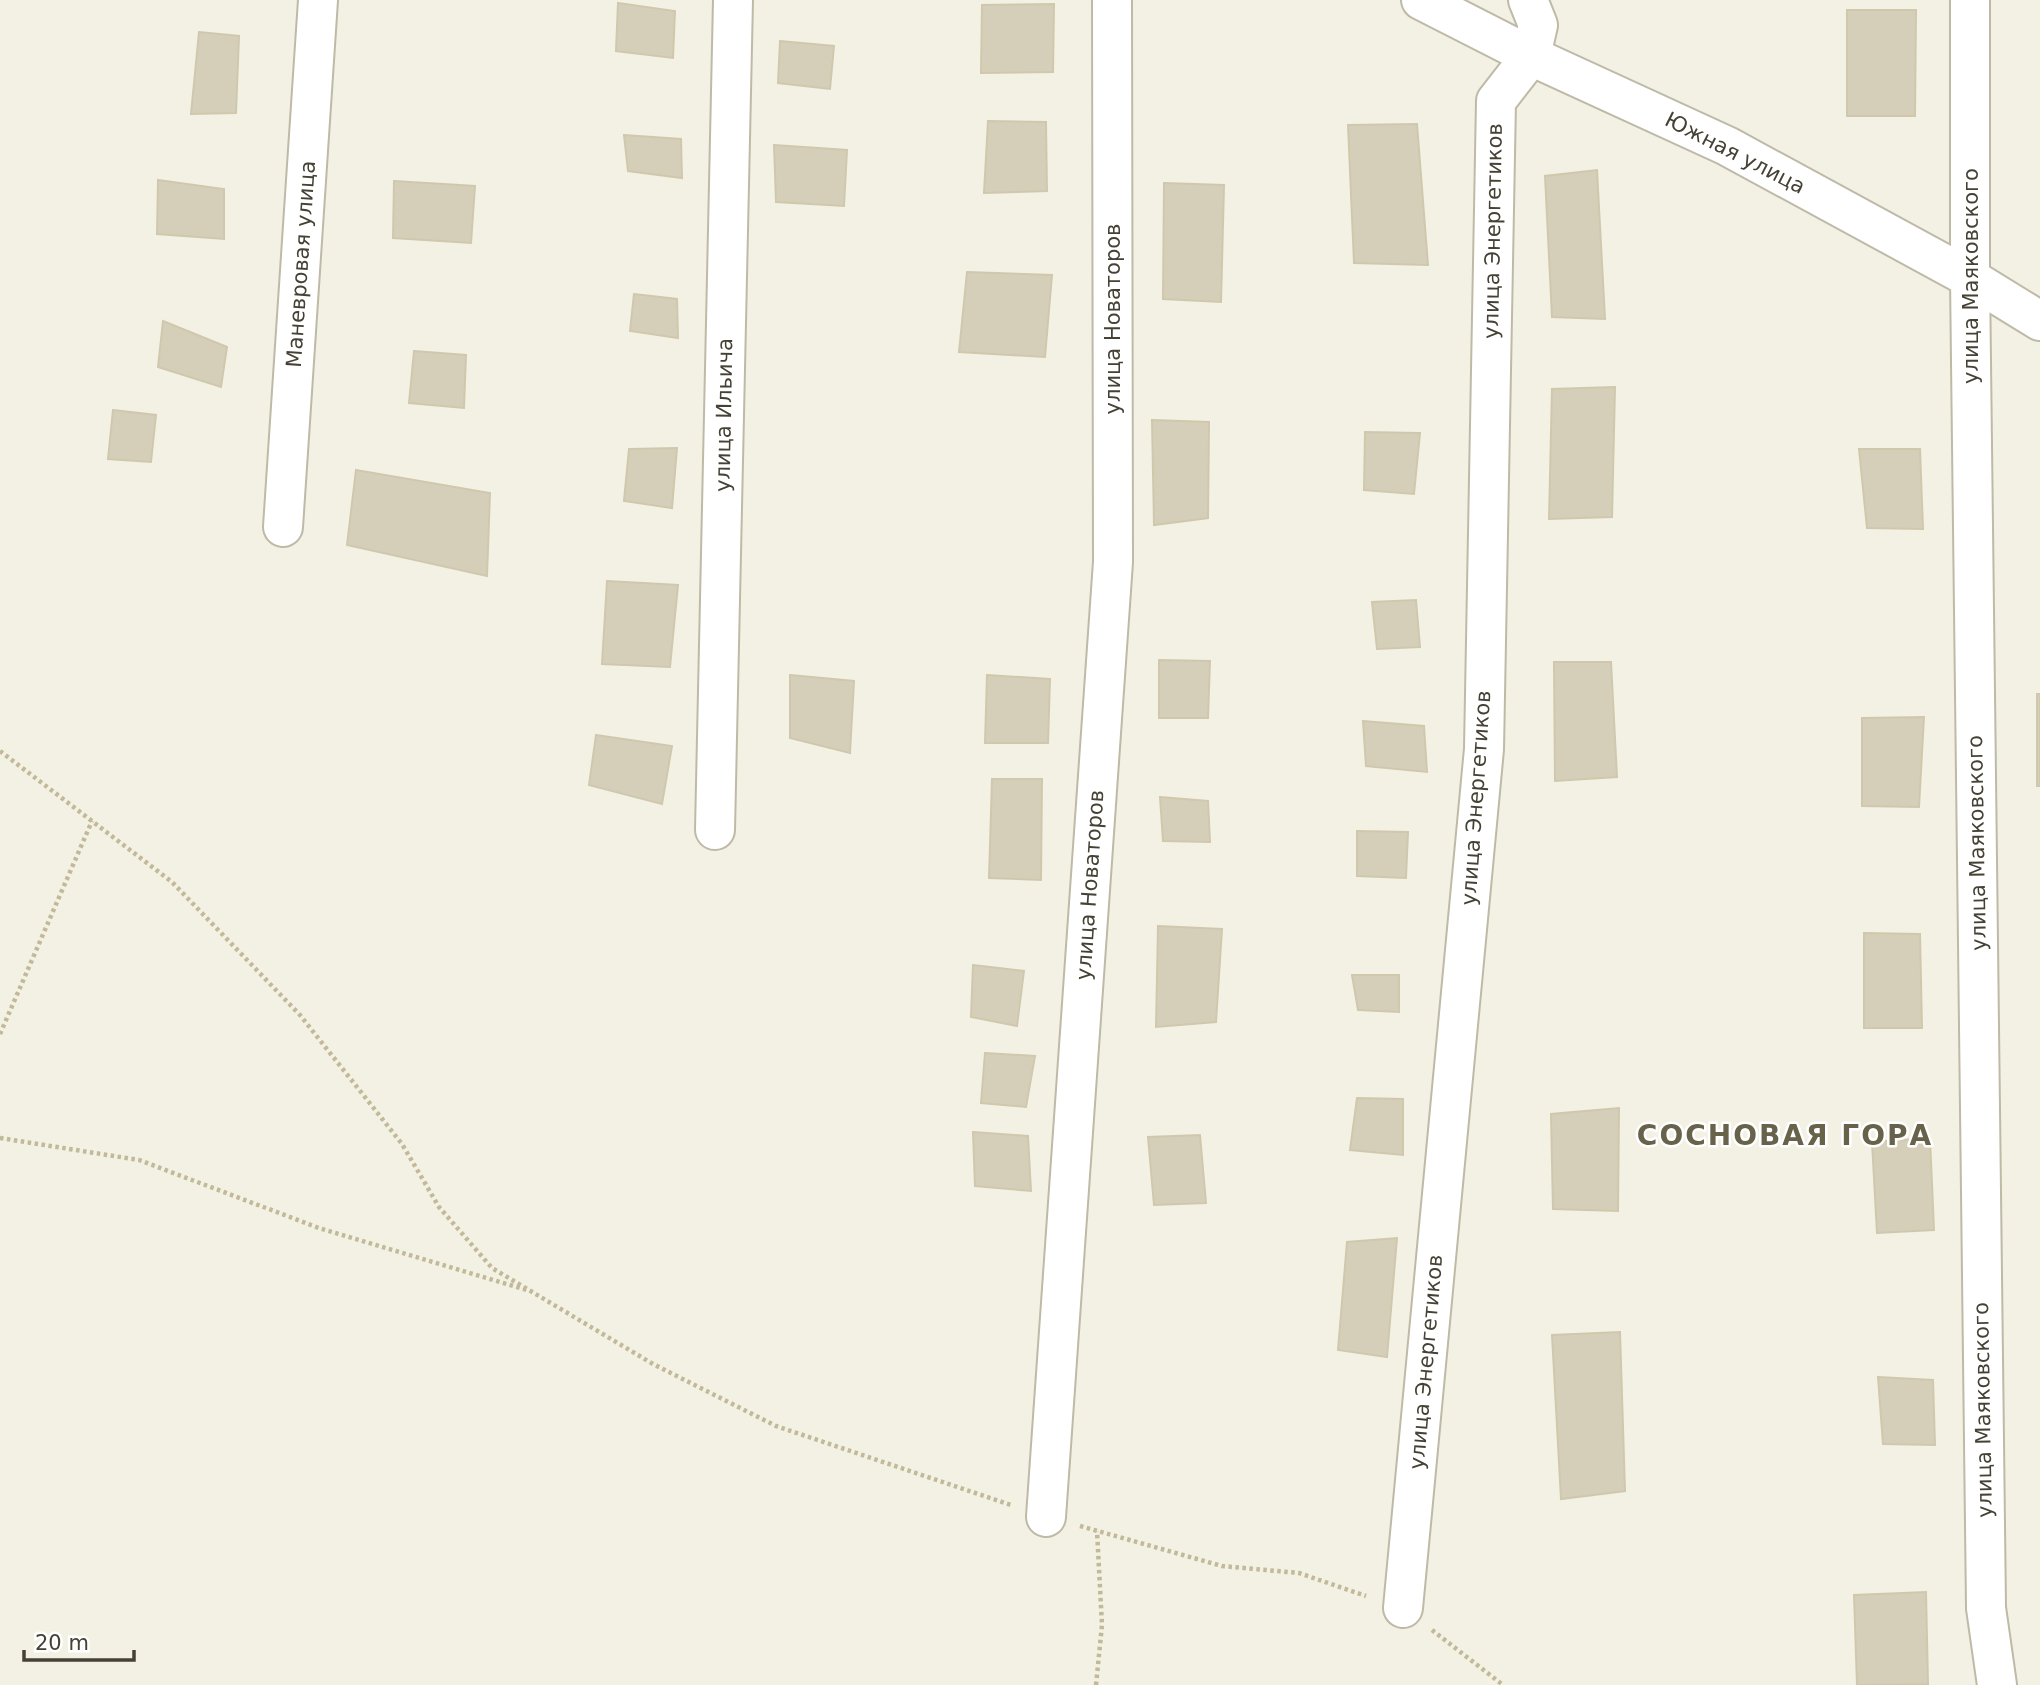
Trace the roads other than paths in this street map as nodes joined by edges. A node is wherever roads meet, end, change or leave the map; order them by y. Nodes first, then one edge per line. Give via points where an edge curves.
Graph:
1 (318, 0) edge
2 (733, 0) edge
3 (1112, 0) edge
4 (1421, 0) edge
5 (1528, 0) edge
6 (1970, 0) edge
7 (1531, 56) junction
8 (1970, 278) junction
9 (2040, 321) edge
10 (283, 527) dead end
11 (715, 830) dead end
12 (1046, 1517) road end
13 (1403, 1608) road end
14 (1997, 1685) edge

1 - 10 street, Маневровая улица
2 - 11 street, улица Ильича
3 - 12 street, улица Новаторов via 1112,562
4 - 7 street, Южная улица
5 - 7 street, улица Энергетиков via 1538,25
6 - 8 street, улица Маяковского
7 - 8 street, Южная улица via 1727,146
7 - 13 street, улица Энергетиков via 1496,101 1484,749
8 - 9 street, Южная улица
8 - 14 street, улица Маяковского via 1986,1608

